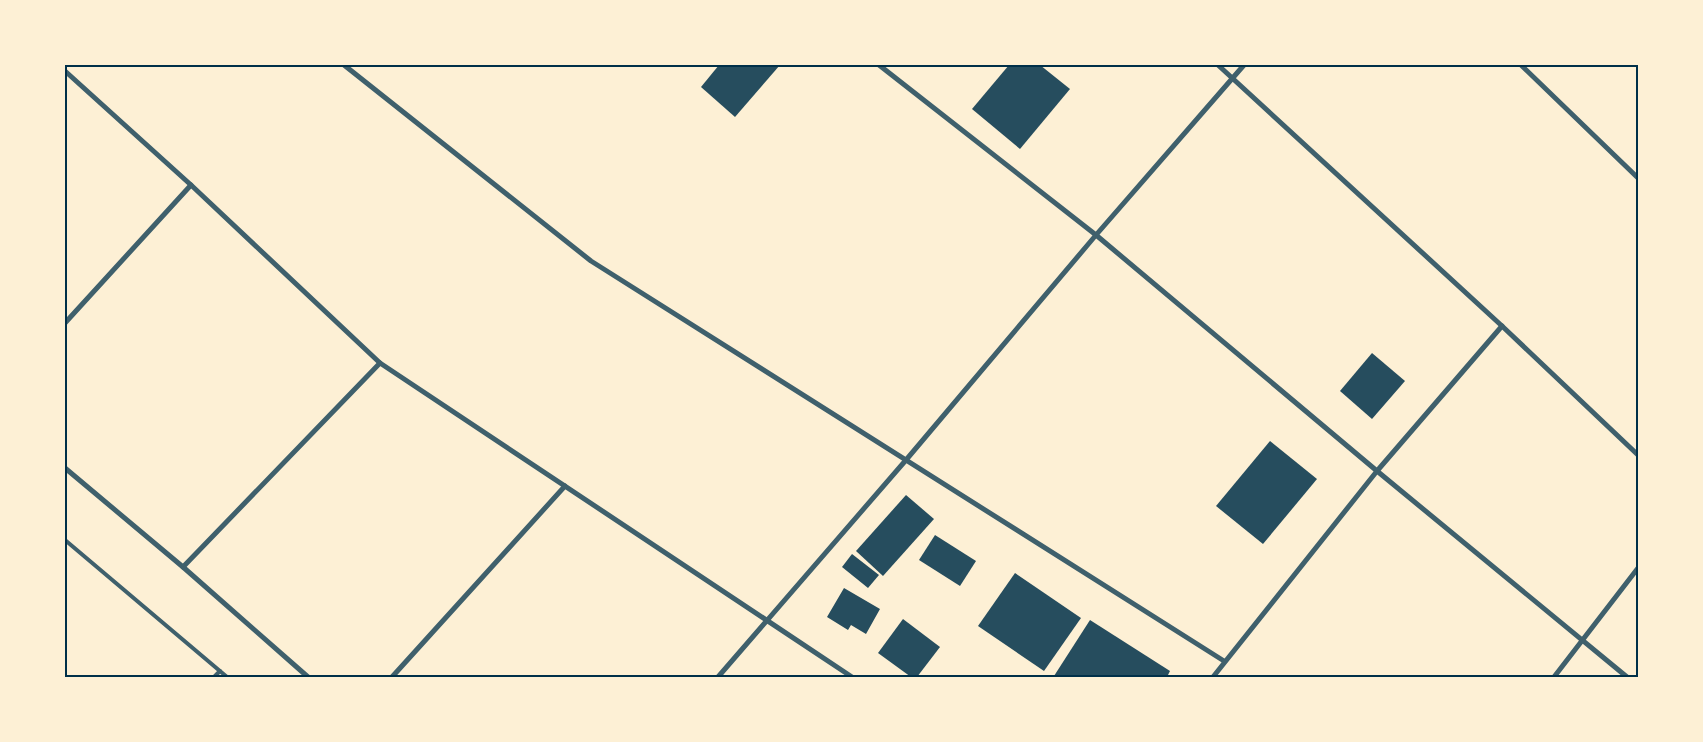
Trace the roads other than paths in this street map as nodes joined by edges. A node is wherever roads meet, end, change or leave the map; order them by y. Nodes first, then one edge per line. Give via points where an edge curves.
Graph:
1 (344, 65) edge
2 (880, 65) edge
3 (1218, 65) edge
4 (1244, 65) edge
5 (1521, 65) edge
6 (65, 70) edge
7 (1232, 78) junction
8 (1638, 178) edge
9 (191, 185) junction
10 (1096, 235) junction
11 (65, 323) edge
12 (1502, 326) junction
13 (380, 363) junction
14 (1638, 455) edge
15 (906, 460) junction
16 (65, 468) edge
17 (1377, 471) junction
18 (565, 486) junction
19 (65, 540) edge
20 (183, 567) junction
21 (1638, 568) edge
22 (768, 621) junction
23 (1582, 638) junction
24 (1224, 661) junction
25 (220, 671) junction
26 (214, 677) edge
27 (227, 677) edge
28 (308, 677) edge
29 (392, 677) edge
30 (718, 677) edge
31 (852, 677) edge
32 (1213, 677) edge
33 (1554, 677) edge
34 (1627, 677) edge

1 - 15 street via 591,261
2 - 10 street
3 - 7 street
4 - 7 street
5 - 8 street
6 - 9 street
7 - 10 street
7 - 12 street
9 - 11 street
9 - 13 street
10 - 15 street
10 - 17 street
12 - 14 street
12 - 17 street
13 - 18 street
13 - 20 street
15 - 22 street
15 - 24 street
16 - 20 street
17 - 23 street
17 - 24 street
18 - 22 street
18 - 29 street
19 - 25 lane
20 - 28 street
21 - 23 street
22 - 30 street
22 - 31 street
23 - 33 street
23 - 34 street
24 - 32 street
25 - 26 lane
25 - 27 lane

